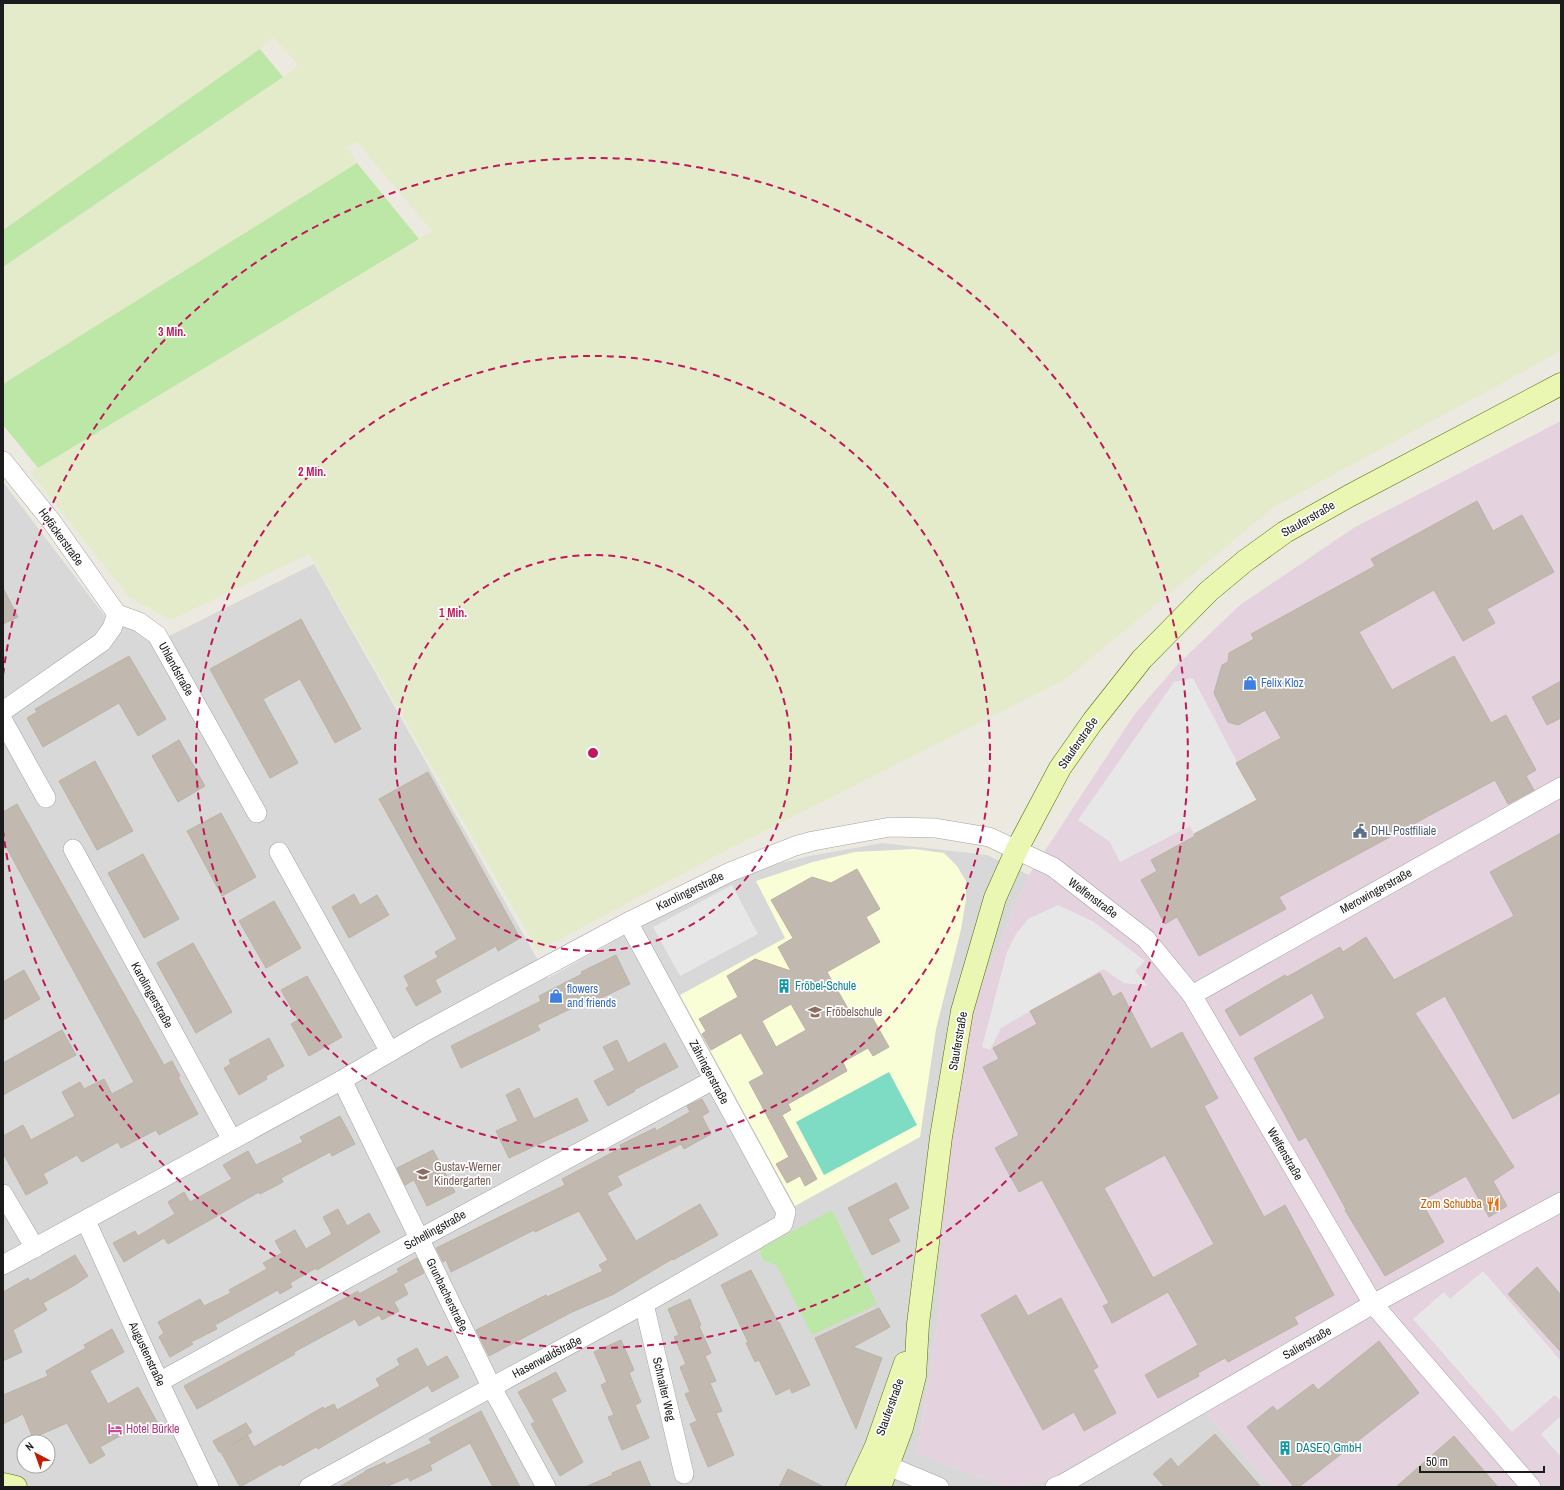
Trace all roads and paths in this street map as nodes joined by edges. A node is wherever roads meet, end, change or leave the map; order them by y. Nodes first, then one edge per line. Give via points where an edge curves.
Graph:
1 (1561, 384) edge
2 (3, 461) edge
3 (118, 614) junction
4 (3, 711) edge
5 (3, 721) edge
6 (1561, 787) edge
7 (46, 798) dead end
8 (257, 813) dead end
9 (73, 849) dead end
10 (1017, 850) junction
11 (279, 852) dead end
12 (628, 922) junction
13 (1192, 995) junction
14 (390, 1052) junction
15 (342, 1080) junction
16 (713, 1080) junction
17 (232, 1140) junction
18 (3, 1194) edge
19 (1561, 1202) edge
20 (86, 1221) junction
21 (783, 1224) joint
22 (419, 1239) junction
23 (35, 1248) junction
24 (3, 1265) edge
25 (644, 1304) junction
26 (1373, 1304) junction
27 (159, 1382) junction
28 (491, 1386) junction
29 (879, 1463) junction
30 (684, 1474) dead end
31 (3, 1484) edge
32 (16, 1487) edge
33 (209, 1487) edge
34 (309, 1487) edge
35 (546, 1487) edge
36 (857, 1487) edge
37 (880, 1487) edge
38 (939, 1487) edge
39 (1055, 1487) edge
40 (1531, 1487) edge

1 - 10 main road, Stauferstraße via 1284,532 1209,590 1142,659 1093,721 1060,768
2 - 3 street, Hofäckerstraße via 52,522
3 - 4 street via 102,642
3 - 8 street, Uhlandstraße via 139,622 157,635
5 - 7 street
6 - 13 street, Merowingerstraße
9 - 17 street, Karolingerstraße
10 - 12 street, Karolingerstraße via 989,837 935,828 890,827 859,832 813,841 730,872
10 - 13 street, Welfenstraße via 1053,867 1146,938
10 - 29 main road, Stauferstraße via 996,898 962,1011 941,1137 918,1324
11 - 14 street
12 - 14 street, Karolingerstraße
12 - 16 street, Zähringerstraße
13 - 26 street, Welfenstraße
14 - 15 street, Karolingerstraße
15 - 17 street, Karolingerstraße
15 - 22 street, Grunbacherstraße
16 - 21 street, Zähringerstraße via 786,1212
16 - 22 street, Schellingstraße
17 - 20 street, Karolingerstraße
18 - 23 street
19 - 26 street, Salierstraße
20 - 23 street, Karolingerstraße
20 - 27 street, Augustenstraße
21 - 25 street, Hasenwaldstraße
22 - 27 street, Schellingstraße
22 - 28 street, Grunbacherstraße
23 - 24 street, Karolingerstraße
25 - 28 street, Hasenwaldstraße
25 - 30 street, Schnaiter Weg
26 - 39 street, Salierstraße via 1155,1432
26 - 40 street, Welfenstraße
27 - 33 street, Augustenstraße
28 - 34 street, Hasenwaldstraße
28 - 35 street, Grunbacherstraße
29 - 36 main road, Stauferstraße
29 - 37 main road, Stauferstraße
29 - 38 street
31 - 32 main road

